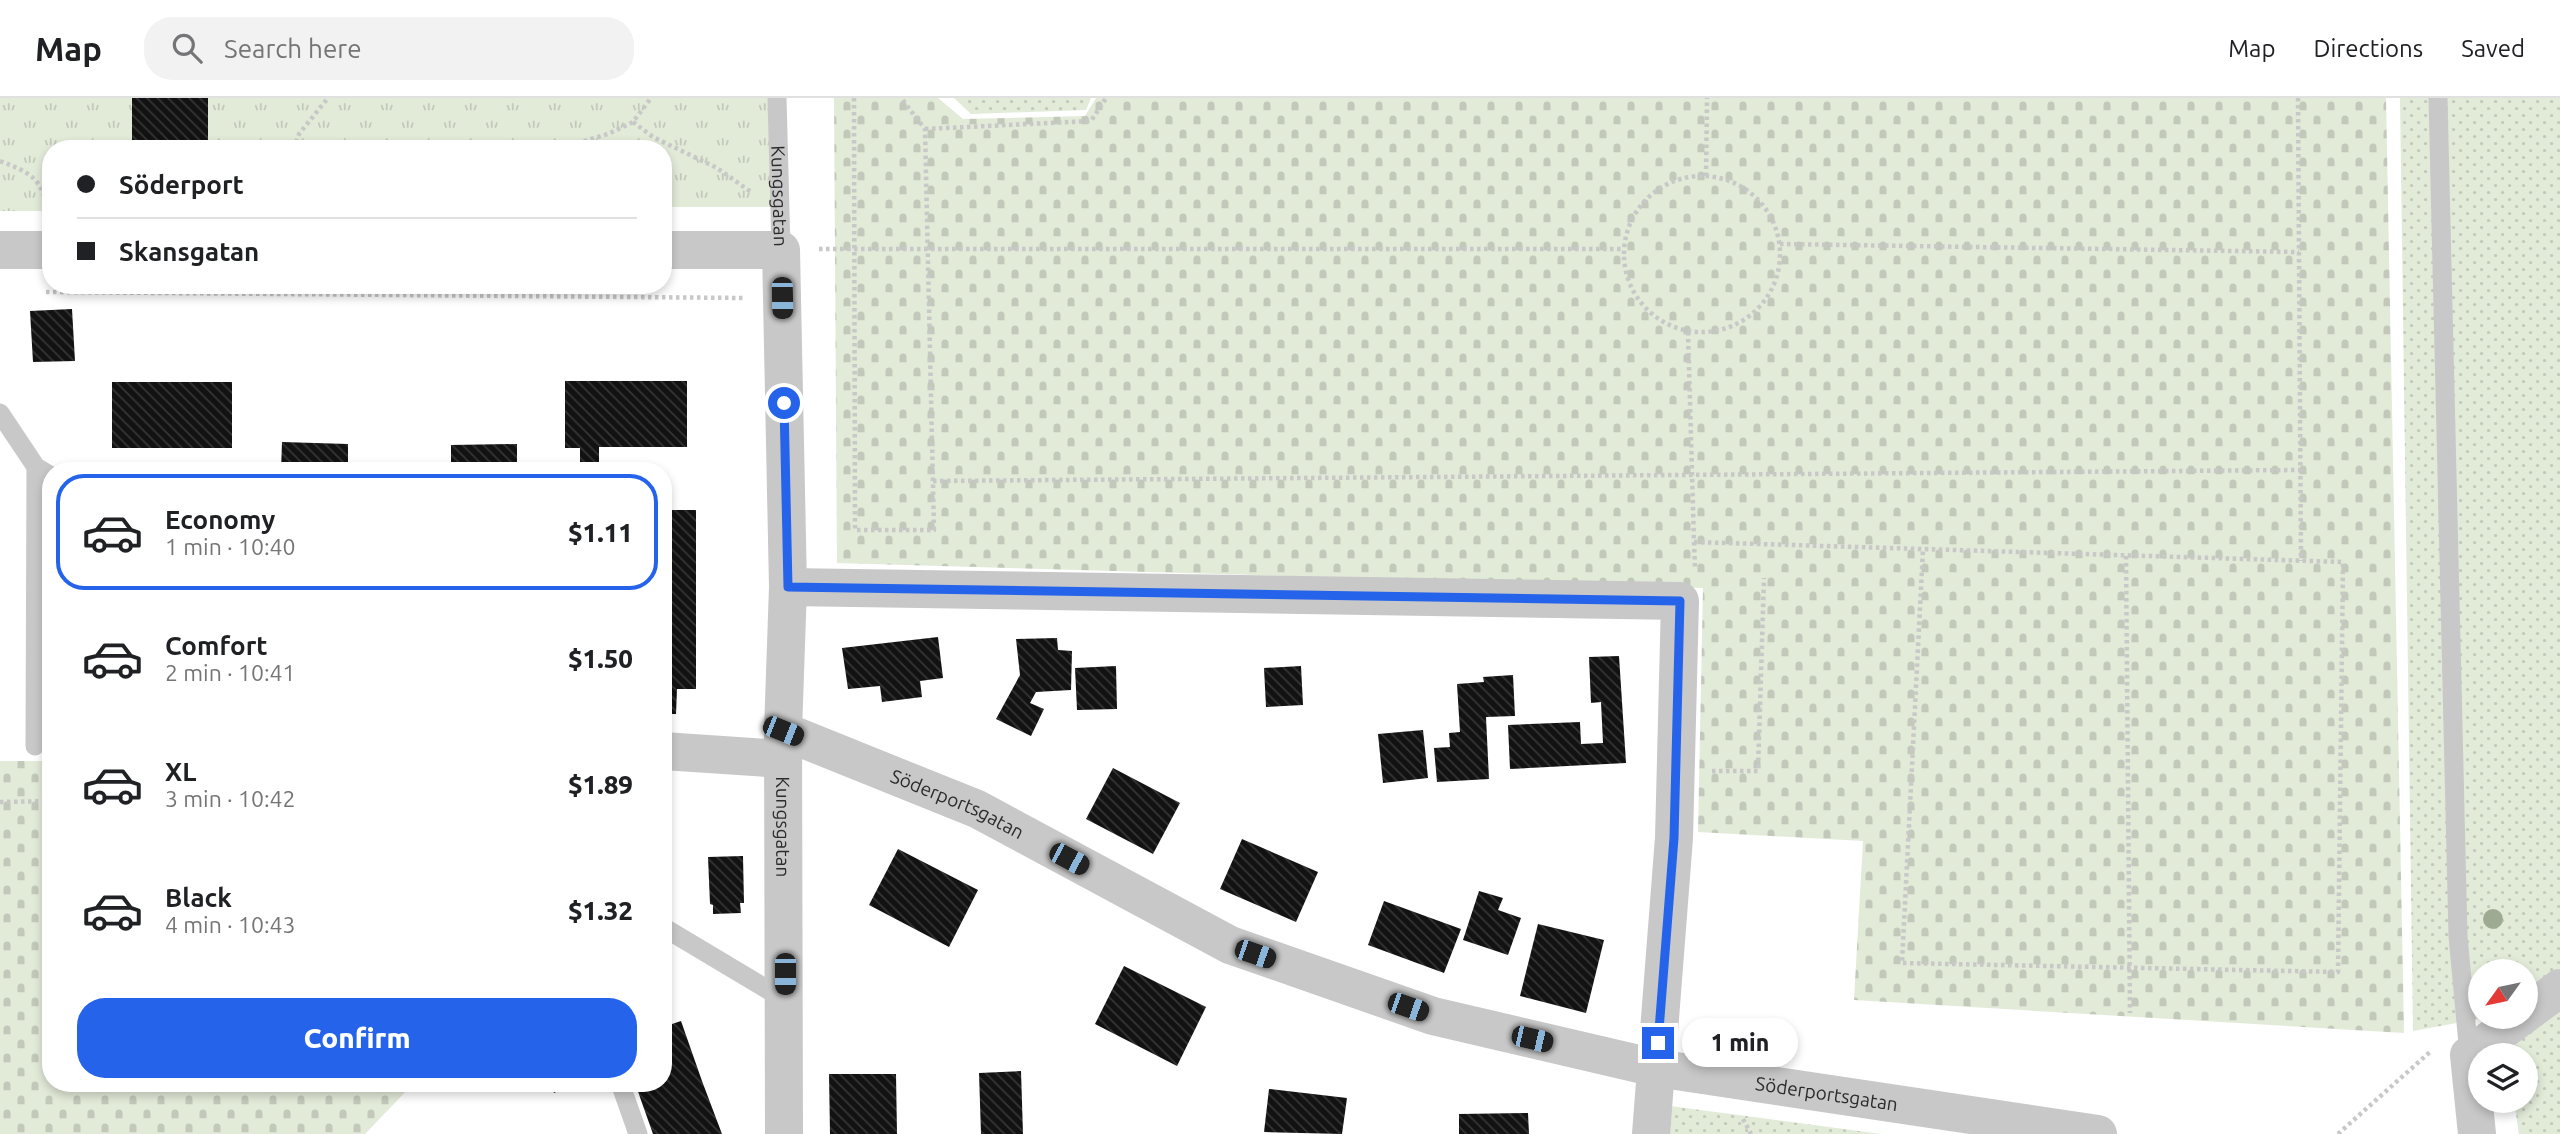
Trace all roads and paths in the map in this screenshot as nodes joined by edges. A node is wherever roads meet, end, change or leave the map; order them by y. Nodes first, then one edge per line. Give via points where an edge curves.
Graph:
1 (328, 98) edge
2 (651, 98) edge
3 (777, 98) edge
4 (854, 98) edge
5 (901, 98) edge
6 (1106, 98) edge
7 (1707, 98) edge
8 (2298, 98) edge
9 (2438, 98) edge
10 (633, 122) junction
11 (925, 129) junction
12 (297, 140) edge
13 (588, 140) edge
14 (657, 140) edge
15 (672, 147) edge
16 (0, 161) edge
17 (1706, 176) junction
18 (42, 190) edge
19 (777, 211) junction
20 (42, 236) edge
21 (1780, 244) junction
22 (854, 248) junction
23 (928, 248) junction
24 (1623, 249) junction
25 (0, 250) edge
26 (672, 250) edge
27 (781, 250) junction
28 (2299, 252) junction
29 (289, 294) edge
30 (782, 298) junction
31 (1688, 332) junction
32 (0, 413) edge
33 (42, 470) edge
34 (2301, 470) junction
35 (1694, 474) junction
36 (933, 481) junction
37 (42, 505) edge
38 (1694, 542) junction
39 (1923, 549) junction
40 (2126, 556) junction
41 (2301, 561) junction
42 (1764, 578) dead end
43 (1687, 585) junction
44 (788, 587) junction
45 (783, 745) junction
46 (35, 746) dead end
47 (672, 751) edge
48 (1676, 770) junction
49 (42, 801) edge
50 (0, 802) edge
51 (672, 932) edge
52 (2132, 967) junction
53 (2560, 988) edge
54 (785, 1000) junction
55 (2538, 1004) edge
56 (2130, 1013) dead end
57 (2490, 1029) edge
58 (2467, 1038) junction
59 (1656, 1068) junction
60 (623, 1092) edge
61 (638, 1134) edge
62 (784, 1134) edge
63 (1651, 1134) edge
64 (2098, 1134) edge
65 (2339, 1134) edge
66 (2477, 1134) edge

1 - 12 path
2 - 10 path
3 - 19 lane, Kungsgatan
4 - 22 path
5 - 11 path
6 - 11 path via 1091,121
7 - 17 path
8 - 28 path
9 - 58 lane via 2458,936
10 - 13 path
10 - 14 path
11 - 23 path
15 - 19 path via 717,168
16 - 18 path via 31,173
17 - 21 path via 1747,190 1763,205
17 - 24 path via 1682,178 1659,188 1641,204
19 - 27 lane, Kungsgatan
20 - 25 street
21 - 28 path
21 - 31 path via 1778,274 1766,301 1744,321 1717,332
22 - 23 path
22 - 27 path
22 - 36 path via 855,530 934,530
23 - 24 path
23 - 36 path
24 - 31 path via 1626,278 1640,303 1661,322
26 - 27 street
27 - 30 street, Kungsgatan
28 - 34 path
29 - 30 path
30 - 44 street, Kungsgatan
31 - 35 path
32 - 33 lane
34 - 35 path
34 - 41 path
35 - 36 path
35 - 38 path
37 - 46 lane
38 - 39 path
38 - 43 path
39 - 40 path
39 - 52 path via 1902,963
40 - 41 path
40 - 52 path
41 - 52 path via 2343,562 2337,972
42 - 48 path via 1758,771
43 - 44 street
43 - 48 street
44 - 45 street, Kungsgatan
45 - 47 street, Söderportsgatan
45 - 54 street, Kungsgatan
45 - 59 street, Söderportsgatan via 977,809 1230,945 1433,1016
48 - 59 street
49 - 50 path
51 - 54 lane
52 - 56 path
53 - 55 street
54 - 62 street, Kungsgatan
57 - 58 street
58 - 65 path
58 - 66 street
59 - 63 street
59 - 64 street, Söderportsgatan
60 - 61 lane

